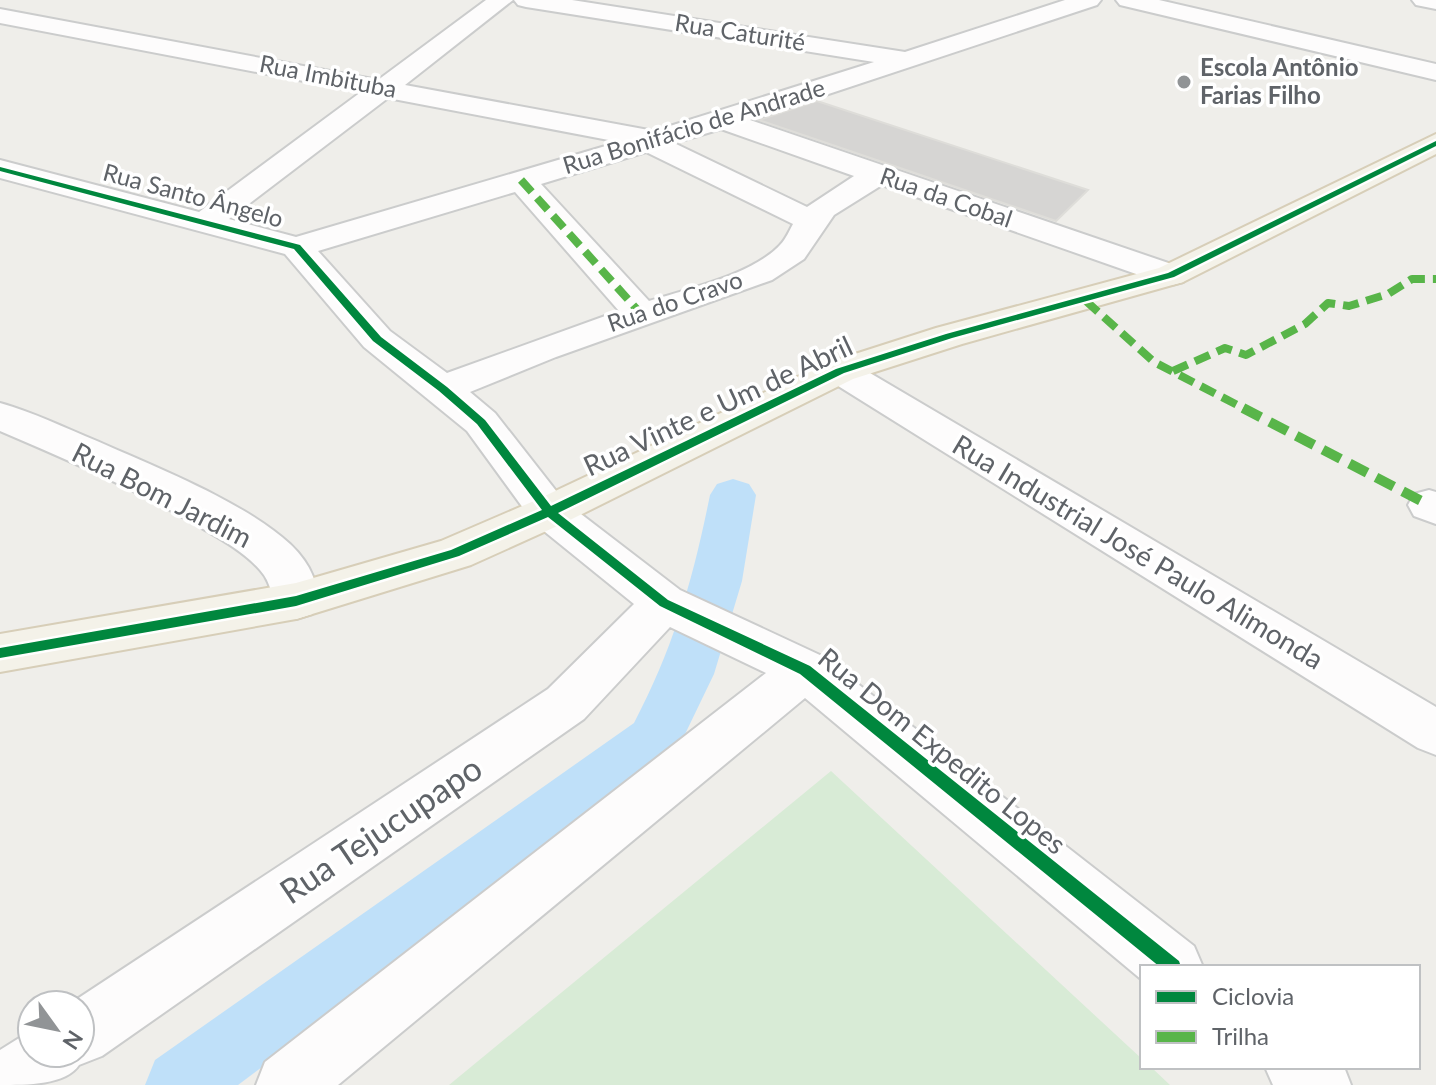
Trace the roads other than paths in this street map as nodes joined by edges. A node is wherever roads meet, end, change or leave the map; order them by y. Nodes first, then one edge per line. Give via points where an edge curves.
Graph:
1 (501, 0) edge
2 (526, 0) edge
3 (1089, 0) edge
4 (1128, 0) edge
5 (1424, 0) edge
6 (1436, 2) edge
7 (3, 12) edge
8 (906, 59) junction
9 (1436, 72) edge
10 (384, 87) junction
11 (722, 120) junction
12 (652, 141) junction
13 (1436, 143) edge
14 (0, 169) edge
15 (878, 175) junction
16 (521, 180) junction
17 (812, 221) junction
18 (206, 222) junction
19 (297, 247) junction
20 (1171, 275) junction
21 (642, 315) junction
22 (840, 371) junction
23 (443, 389) junction
24 (0, 416) edge
25 (549, 512) junction
26 (296, 601) junction
27 (674, 607) junction
28 (0, 653) edge
29 (805, 670) junction
30 (1436, 733) edge
31 (1171, 965) edge
32 (96, 1023) edge
33 (28, 1069) edge
34 (1299, 1069) edge
35 (5, 1085) edge
36 (288, 1085) edge
37 (1319, 1085) edge

1 - 10 street
2 - 8 street, Rua Caturité
3 - 8 street, Rua Bonifácio de Andrade
4 - 9 street
5 - 6 street
7 - 10 street, Rua Imbituba
8 - 11 street, Rua Bonifácio de Andrade
10 - 12 street, Rua Imbituba
10 - 18 street
11 - 12 street, Rua Bonifácio de Andrade
11 - 15 street, Rua da Cobal
12 - 16 street, Rua Bonifácio de Andrade
12 - 17 street
13 - 20 main road, Rua Vinte e Um de Abril
14 - 18 street, Rua Santo Ângelo
15 - 17 street, Rua do Cravo via 831,202
15 - 20 street, Rua da Cobal
16 - 19 street, Rua Bonifácio de Andrade
16 - 21 street
17 - 21 street, Rua do Cravo via 799,247 772,266
18 - 19 street, Rua Santo Ângelo
19 - 23 street, Rua Santo Ângelo via 377,339
20 - 22 main road, Rua Vinte e Um de Abril
21 - 23 street, Rua do Cravo
22 - 25 main road, Rua Vinte e Um de Abril
22 - 30 street, Rua Industrial José Paulo Alimonda
23 - 25 street, Rua Santo Ângelo via 481,422
24 - 26 street, Rua Bom Jardim via 225,521 267,550 291,575
25 - 26 main road, Rua Vinte e Um de Abril via 455,553
25 - 27 street, Rua Dom Expedito Lopes
26 - 28 main road, Rua Vinte e Um de Abril
27 - 29 street, Rua Dom Expedito Lopes
27 - 32 street, Rua Tejucupapo via 566,704
29 - 31 street, Rua Dom Expedito Lopes
29 - 36 street
33 - 35 street
34 - 37 street

